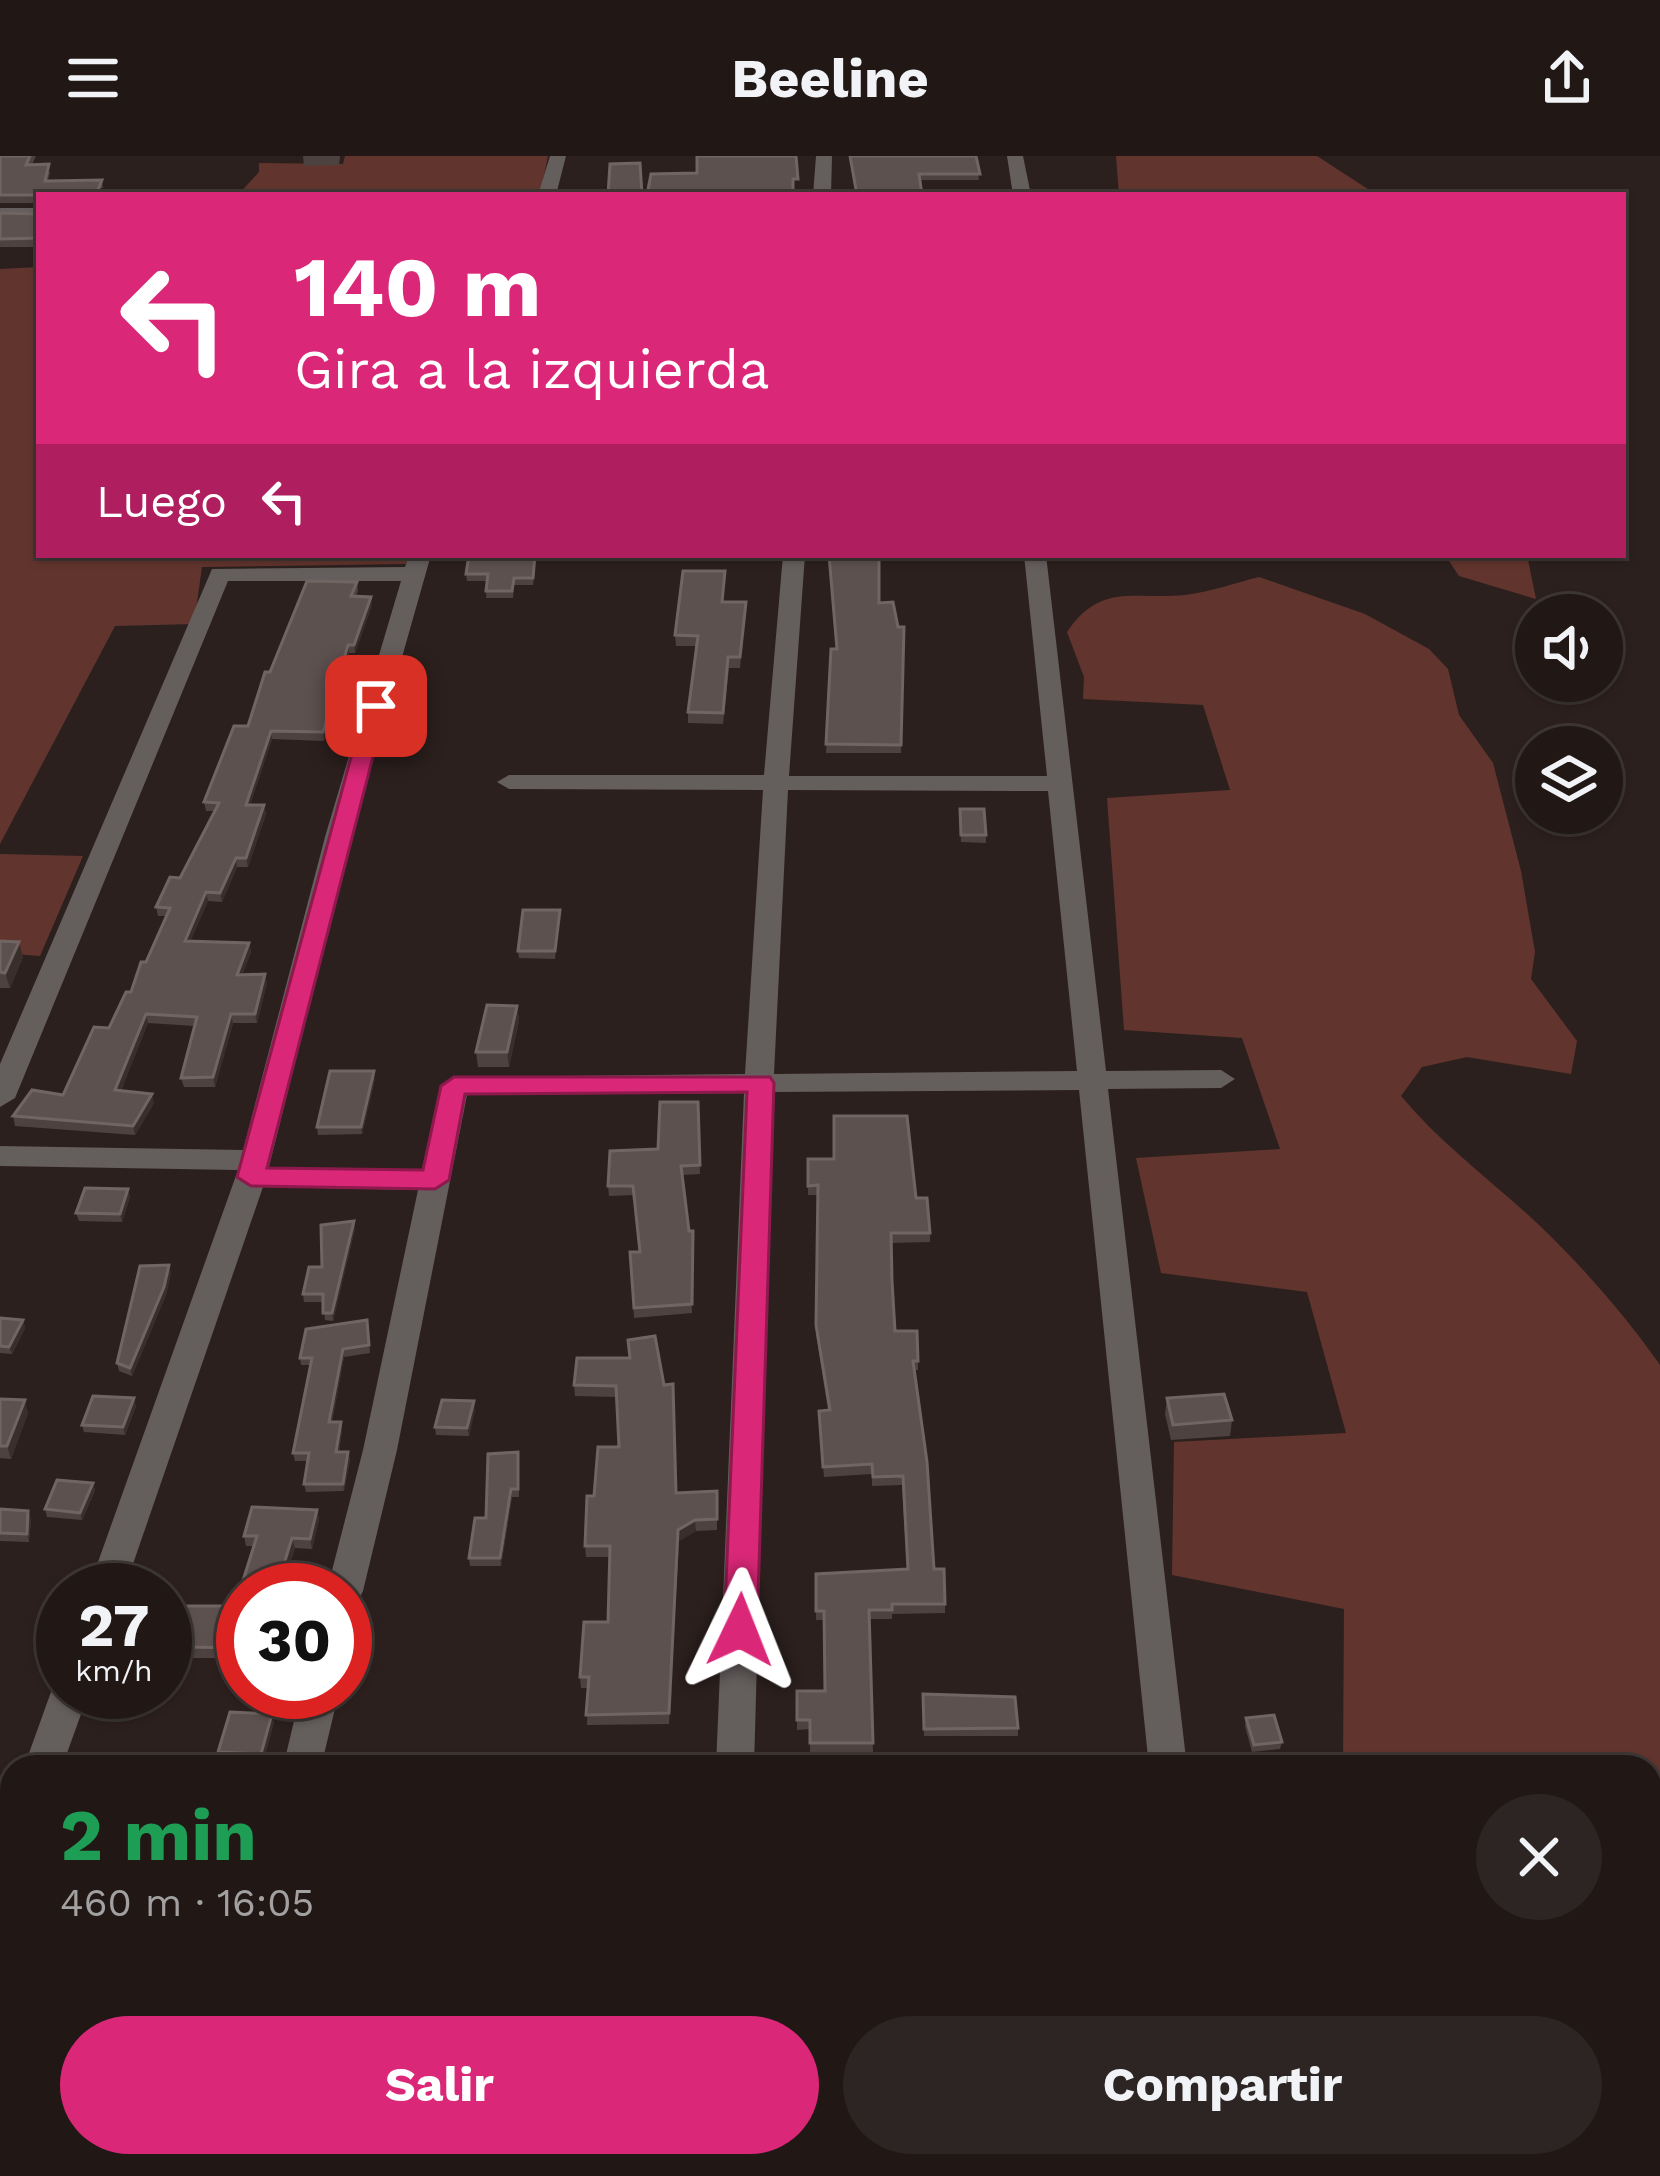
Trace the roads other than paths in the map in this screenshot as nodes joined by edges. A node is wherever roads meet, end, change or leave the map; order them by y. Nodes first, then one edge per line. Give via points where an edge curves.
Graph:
1 (558, 156) edge
2 (824, 156) edge
3 (1015, 156) edge
4 (549, 192) edge
5 (822, 192) edge
6 (1021, 192) edge
7 (0, 213) edge
8 (36, 213) edge
9 (794, 558) edge
10 (1034, 558) edge
11 (416, 565) edge
12 (509, 782) dead end
13 (773, 782) junction
14 (1060, 784) junction
15 (1221, 1079) dead end
16 (1090, 1080) junction
17 (761, 1083) junction
18 (0, 1099) edge
19 (0, 1156) edge
20 (252, 1168) junction
21 (435, 1180) junction
22 (115, 1563) edge
23 (352, 1563) edge
24 (61, 1719) edge
25 (314, 1719) edge
26 (48, 1755) edge
27 (305, 1755) edge
28 (735, 1755) edge
29 (1167, 1755) edge

1 - 4 street
2 - 5 street
3 - 6 street
7 - 8 street
9 - 13 street
10 - 14 street
11 - 18 street via 220,574
11 - 20 street
12 - 13 street
13 - 14 street
13 - 17 street
14 - 16 street
15 - 16 street
16 - 17 street
16 - 29 street
17 - 21 street via 454,1086
17 - 28 street
19 - 20 street
20 - 21 street
20 - 22 street
21 - 23 street
24 - 26 street
25 - 27 street

